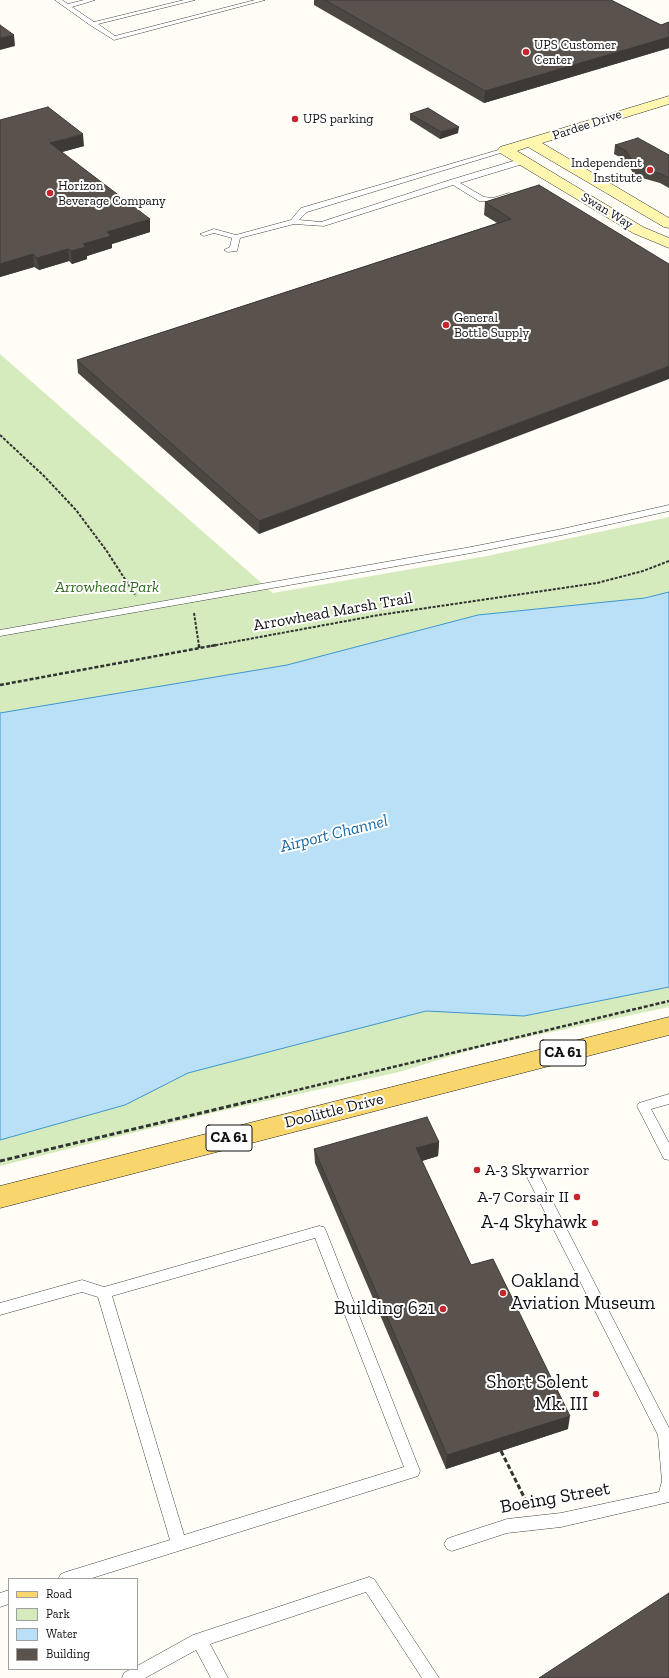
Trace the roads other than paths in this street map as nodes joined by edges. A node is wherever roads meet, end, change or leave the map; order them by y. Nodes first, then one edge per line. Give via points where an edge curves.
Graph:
1 (58, 0) edge
2 (92, 0) edge
3 (192, 0) edge
4 (262, 0) edge
5 (67, 6) junction
6 (92, 24) junction
7 (669, 100) edge
8 (531, 143) junction
9 (564, 148) dead end
10 (506, 150) junction
11 (549, 153) junction
12 (523, 161) junction
13 (453, 182) junction
14 (514, 194) edge
15 (294, 222) junction
16 (669, 224) edge
17 (204, 234) dead end
18 (236, 237) junction
19 (669, 243) edge
20 (228, 250) dead end
21 (669, 508) edge
22 (0, 633) edge
23 (669, 1026) edge
24 (669, 1099) edge
25 (669, 1155) edge
26 (532, 1175) dead end
27 (0, 1197) edge
28 (104, 1293) junction
29 (0, 1309) edge
30 (667, 1497) edge
31 (179, 1544) junction
32 (452, 1544) dead end
33 (69, 1578) edge
34 (199, 1640) junction
35 (130, 1678) edge
36 (220, 1678) edge
37 (432, 1678) edge

1 - 5 lane
2 - 5 lane
3 - 6 lane
4 - 6 lane via 114,38
5 - 6 lane
7 - 8 main road, Pardee Drive
8 - 10 main road, Pardee Drive
8 - 11 main road, Swan Way
9 - 11 main road, Pardee Drive
10 - 12 main road, Swan Way
10 - 15 lane via 304,210
11 - 12 main road, Pardee Drive
11 - 16 main road, Swan Way
12 - 13 lane
12 - 19 main road, Swan Way via 638,230
13 - 14 lane via 482,200 493,200
13 - 15 lane via 321,224
15 - 18 lane
17 - 18 lane via 214,231
18 - 20 lane via 234,249
21 - 22 lane via 471,550
23 - 27 main road, Doolittle Drive / CA 61
24 - 25 lane via 643,1106
26 - 30 lane via 665,1435 669,1481
28 - 29 lane via 82,1286
28 - 31 lane
28 - 31 lane via 319,1230 413,1471
30 - 32 lane, Boeing Street via 561,1520 507,1526
31 - 33 lane
34 - 35 lane
34 - 36 lane
34 - 37 lane via 369,1584

